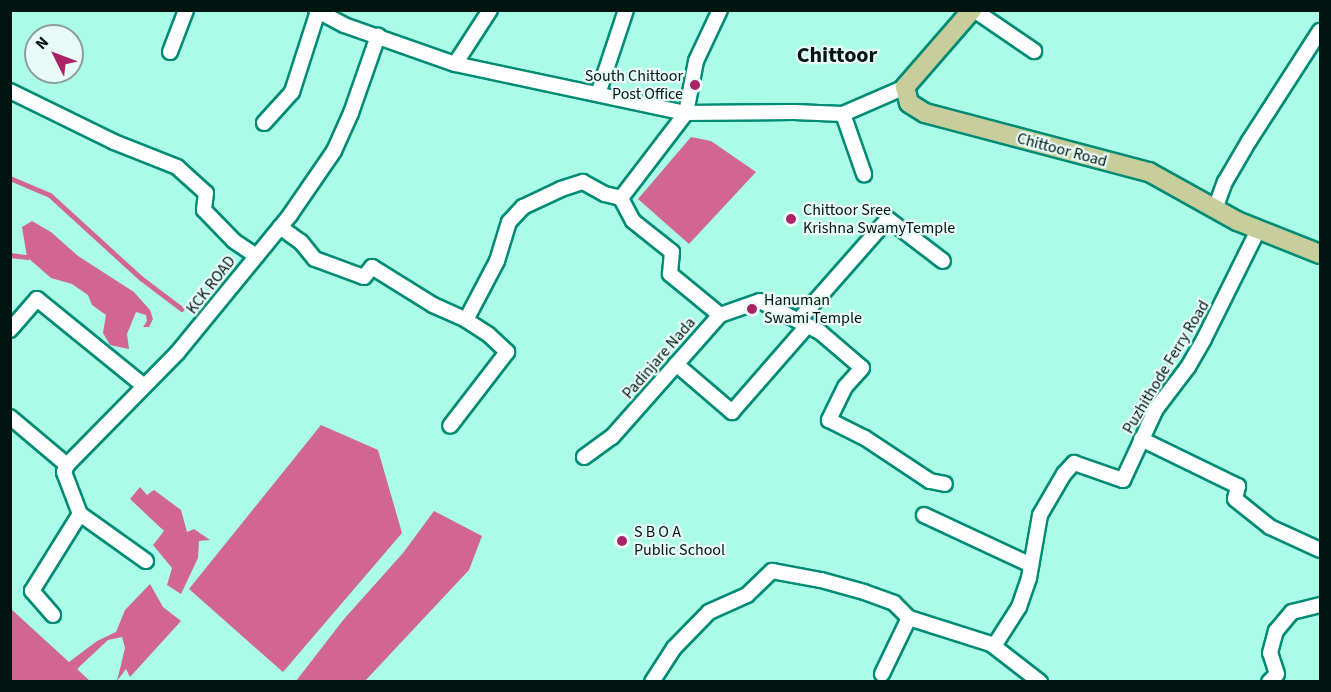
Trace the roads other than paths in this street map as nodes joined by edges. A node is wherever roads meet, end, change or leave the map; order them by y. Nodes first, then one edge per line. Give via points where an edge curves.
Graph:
1 (186, 10) edge
2 (490, 10) edge
3 (626, 10) edge
4 (720, 10) edge
5 (973, 10) edge
6 (317, 11) edge
7 (1320, 31) edge
8 (378, 36) junction
9 (1034, 51) dead end
10 (170, 52) dead end
11 (455, 64) junction
12 (904, 87) junction
13 (10, 91) edge
14 (598, 94) junction
15 (686, 113) junction
16 (843, 114) junction
17 (264, 123) dead end
18 (864, 174) dead end
19 (621, 198) junction
20 (1215, 209) junction
21 (280, 227) junction
22 (1258, 230) junction
23 (1320, 254) edge
24 (256, 256) junction
25 (943, 261) dead end
26 (720, 315) junction
27 (466, 320) junction
28 (802, 323) junction
29 (10, 330) edge
30 (676, 364) junction
31 (143, 385) junction
32 (10, 417) edge
33 (450, 426) dead end
34 (1141, 439) junction
35 (584, 458) dead end
36 (68, 465) junction
37 (945, 484) dead end
38 (80, 514) junction
39 (924, 515) dead end
40 (1320, 550) edge
41 (146, 561) dead end
42 (1031, 565) junction
43 (1320, 605) edge
44 (53, 615) dead end
45 (909, 618) junction
46 (991, 644) junction
47 (882, 674) dead end
48 (652, 681) edge
49 (1040, 681) edge
50 (1269, 681) edge

1 - 10 street
2 - 11 street
3 - 14 street
4 - 15 street via 696,62
5 - 9 street
5 - 12 main road
6 - 8 street
6 - 17 street via 292,92
7 - 20 street via 1249,141 1225,182
8 - 11 street
8 - 21 street, KCK ROAD via 334,151
11 - 14 street
12 - 16 street
12 - 20 main road, Chittoor Road via 909,103 925,113 1149,172
13 - 24 street via 114,142 177,167 206,193 204,210 234,241
14 - 15 street
15 - 16 street
15 - 19 street
16 - 18 street
19 - 26 street, Padinjare Nada via 633,221 672,252 670,274
19 - 27 street via 605,195 583,182 523,207 509,222 497,261
20 - 22 main road, Chittoor Road
21 - 24 street, KCK ROAD
21 - 27 street via 301,242 315,259 364,277 372,267 433,305
22 - 23 main road, Chittoor Road
22 - 34 street, Puzhithode Ferry Road via 1204,339 1156,409
24 - 31 street, KCK ROAD via 178,352
25 - 28 street via 888,219
26 - 28 street via 760,301
26 - 30 street, Padinjare Nada
27 - 33 street via 507,352
28 - 30 street via 732,412
28 - 37 street via 820,332 862,368 844,387 829,420 865,438 930,481
29 - 31 street via 37,299
30 - 35 street, Padinjare Nada via 612,437
31 - 36 street, KCK ROAD
32 - 36 street
34 - 40 street via 1238,486 1235,499 1270,527
34 - 42 street, Puzhithode Ferry Road via 1123,480 1074,463 1069,466 1040,515
36 - 38 street via 64,472
38 - 41 street
38 - 44 street via 32,591
39 - 42 street
42 - 46 street, Puzhithode Ferry Road via 1019,607 999,639
43 - 50 street via 1292,612 1276,630 1270,653 1277,674
45 - 46 street
45 - 47 street
45 - 48 street via 894,603 864,592 772,571 747,595 709,612 674,648
46 - 49 street

